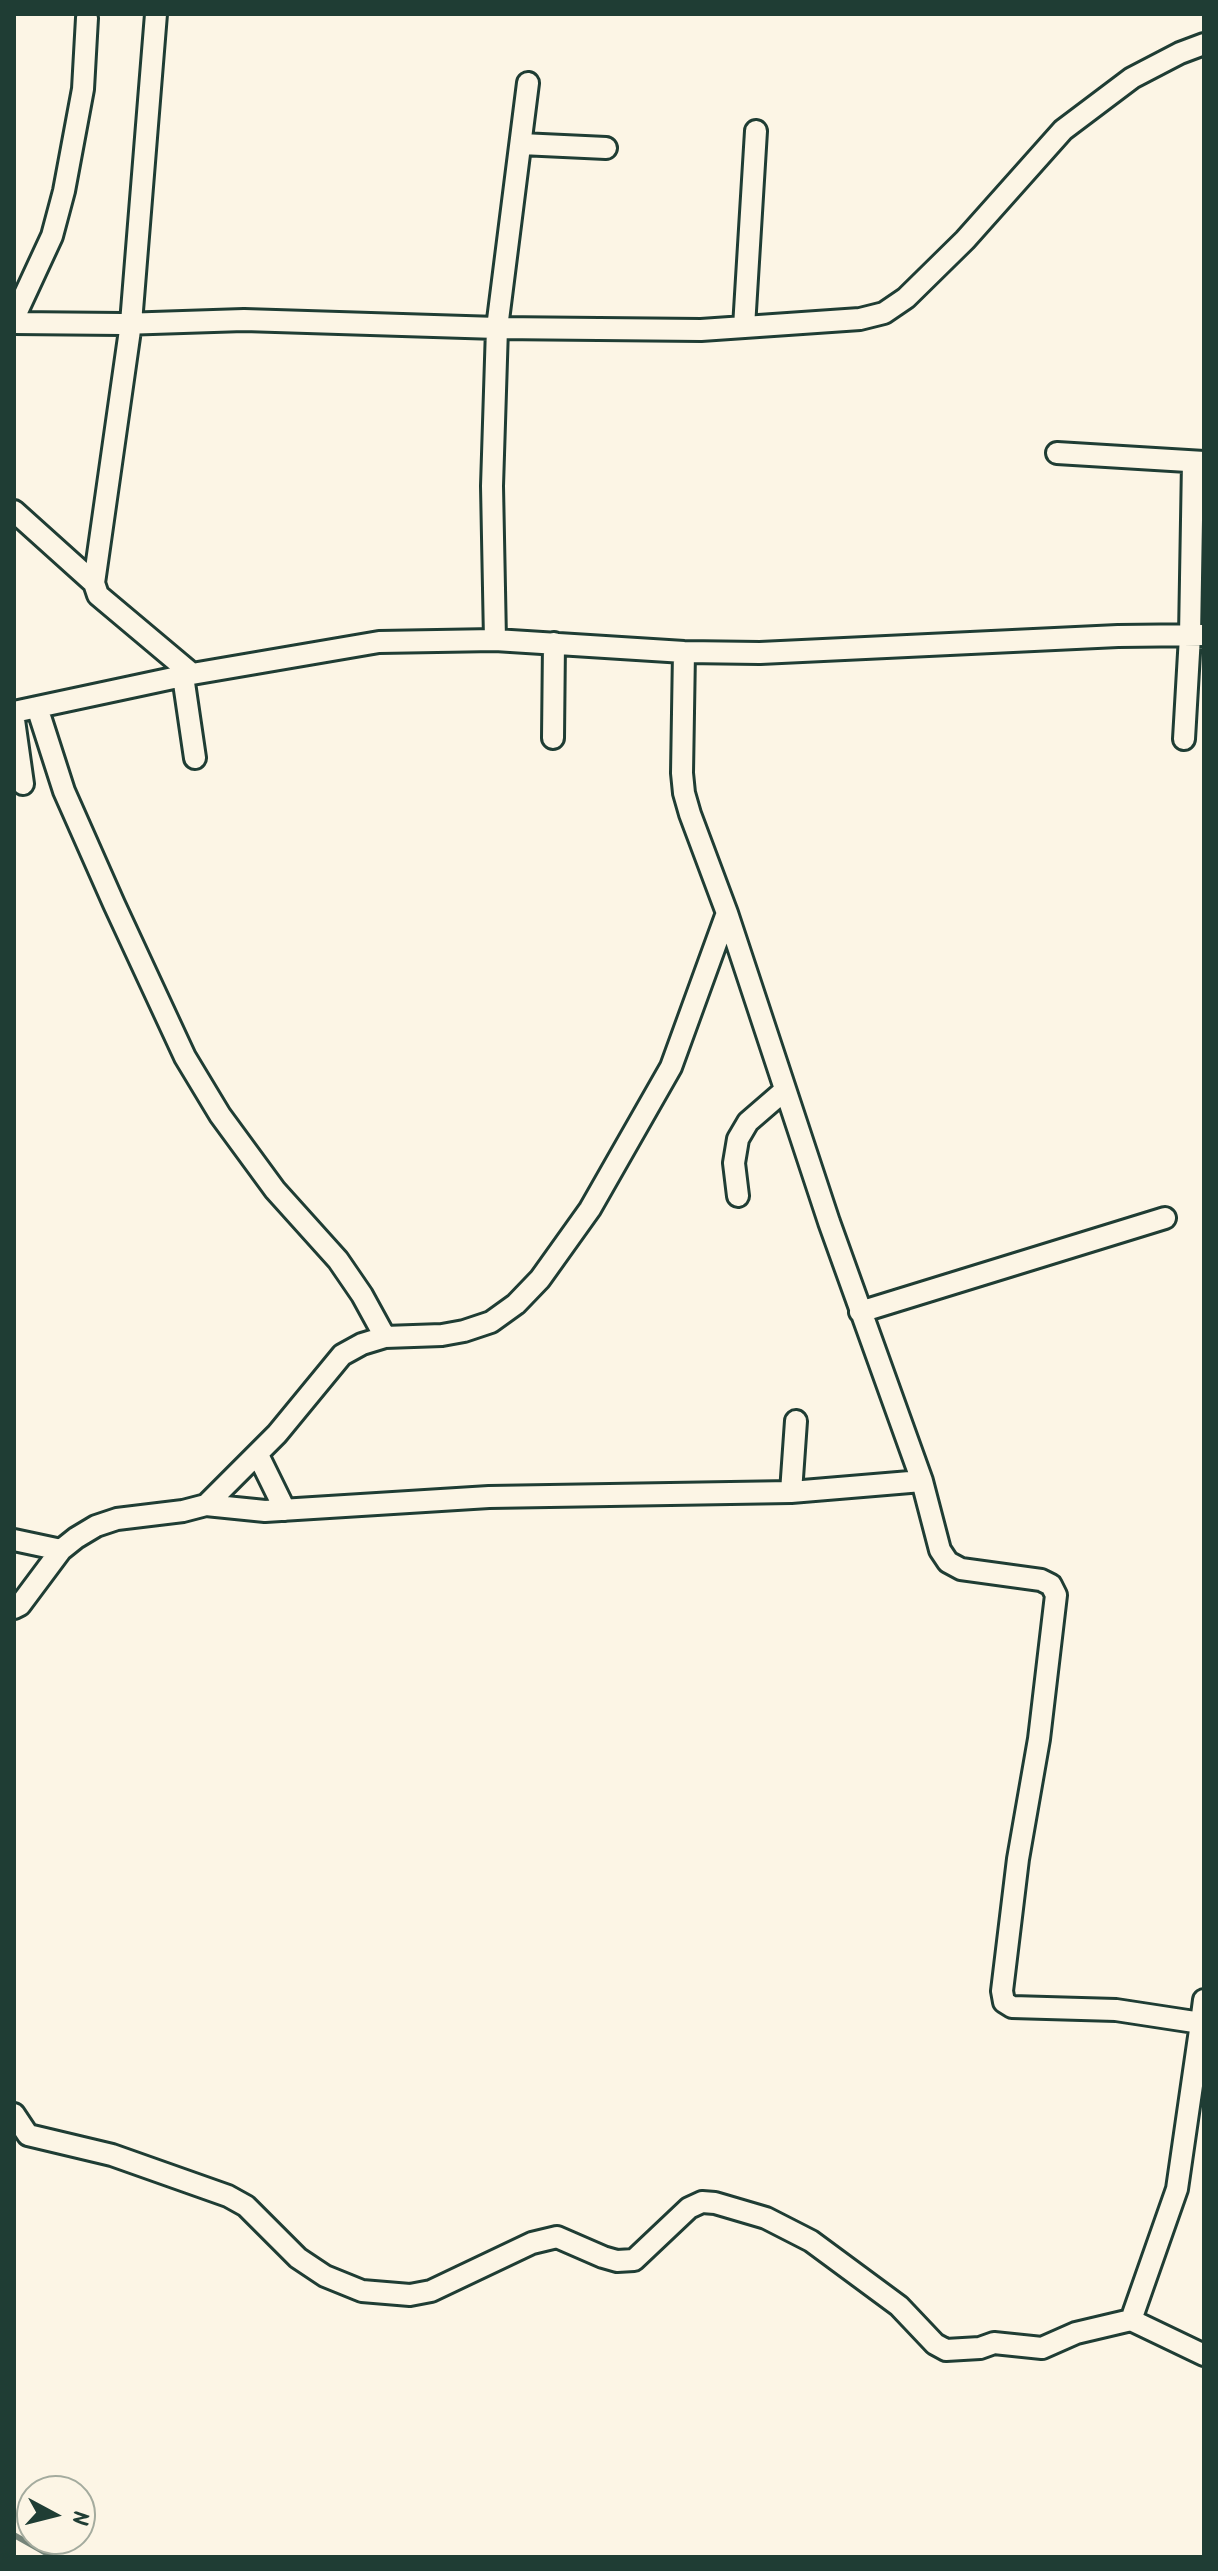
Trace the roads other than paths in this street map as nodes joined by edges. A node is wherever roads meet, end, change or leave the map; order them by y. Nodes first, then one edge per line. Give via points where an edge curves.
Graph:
1 (156, 14) edge
2 (87, 18) dead end
3 (1204, 44) edge
4 (528, 83) dead end
5 (756, 131) dead end
6 (521, 144) junction
7 (606, 148) dead end
8 (14, 321) edge
9 (131, 323) junction
10 (744, 327) junction
11 (497, 328) junction
12 (1057, 453) dead end
13 (1199, 462) edge
14 (14, 511) edge
15 (94, 583) junction
16 (1197, 636) edge
17 (495, 640) junction
18 (554, 643) junction
19 (684, 652) junction
20 (187, 675) junction
21 (37, 707) junction
22 (14, 712) edge
23 (14, 720) edge
24 (553, 738) dead end
25 (1184, 739) dead end
26 (195, 758) dead end
27 (23, 784) dead end
28 (727, 913) junction
29 (785, 1090) junction
30 (738, 1196) dead end
31 (1165, 1218) dead end
32 (860, 1312) junction
33 (385, 1337) junction
34 (796, 1421) dead end
35 (258, 1455) junction
36 (922, 1481) junction
37 (791, 1492) junction
38 (206, 1505) junction
39 (285, 1510) junction
40 (14, 1540) edge
41 (61, 1550) junction
42 (14, 1608) edge
43 (1204, 2000) edge
44 (1201, 2023) junction
45 (14, 2114) edge
46 (1131, 2320) junction
47 (1204, 2355) edge

1 - 9 street
2 - 8 street via 83,89 64,191 52,236
3 - 10 street via 1132,78 1063,130 965,240 884,313
4 - 6 street
5 - 10 street
6 - 7 street
6 - 11 street
8 - 9 street
9 - 11 street via 244,320
9 - 15 street
10 - 11 street
11 - 17 street
12 - 13 street
13 - 16 street
14 - 15 street
15 - 20 street via 98,595
16 - 19 street
16 - 25 street
17 - 18 street
17 - 20 street via 379,642
18 - 19 street
18 - 24 street
19 - 28 street via 684,793
20 - 21 street
20 - 26 street
21 - 22 street
21 - 33 street via 64,791 185,1057 275,1190 338,1260
23 - 27 street
28 - 29 street
28 - 33 street via 671,1067 590,1209 540,1279 491,1322 442,1335
29 - 30 street via 748,1122 738,1139
29 - 32 street
31 - 32 street
32 - 36 street
33 - 35 street via 342,1355
34 - 37 street
35 - 38 street
35 - 39 street
36 - 37 street
36 - 44 street via 948,1562 961,1569 1041,1580 1056,1595 1018,1859 1004,2002 1012,2007 1116,2010
37 - 39 street via 489,1497
38 - 39 street
38 - 41 street via 117,1519 96,1526
40 - 41 street
41 - 42 street
43 - 44 street
44 - 46 street via 1177,2189
45 - 46 street via 28,2135 112,2155 228,2196 246,2206 298,2258 362,2291 431,2291 532,2243 557,2237 617,2261 634,2260 702,2202 766,2218 811,2241 899,2306 946,2350 994,2343 1042,2348 1076,2333
46 - 47 street

